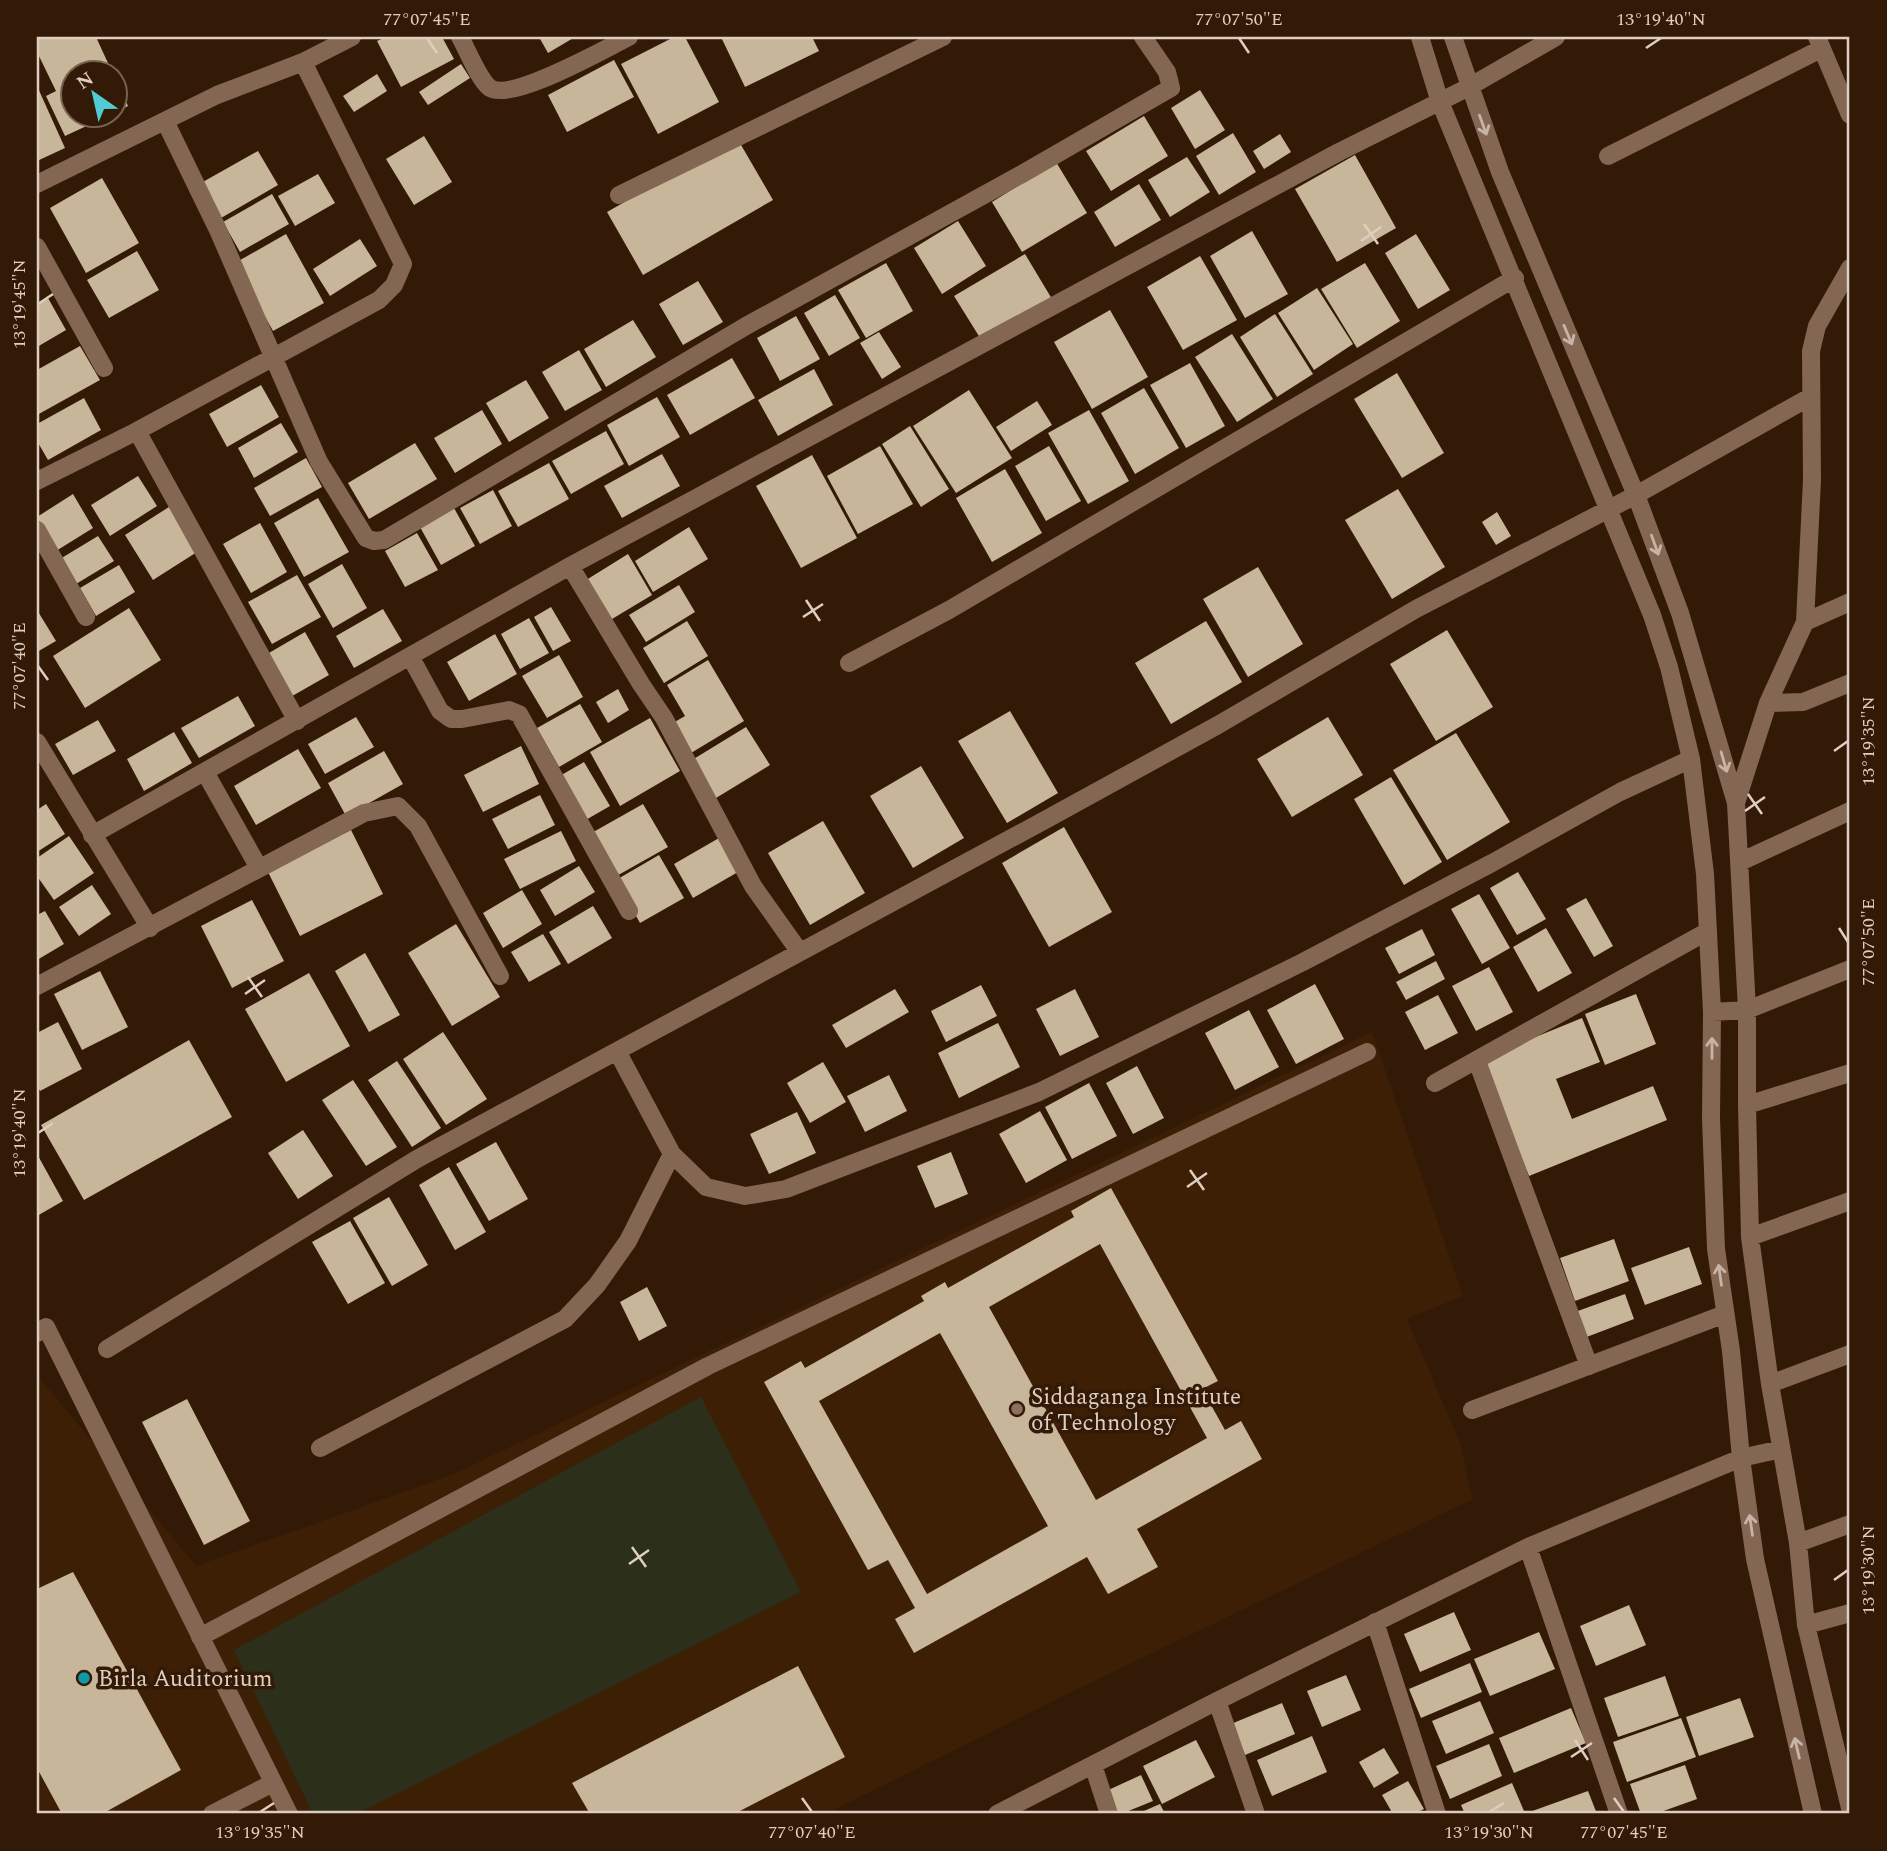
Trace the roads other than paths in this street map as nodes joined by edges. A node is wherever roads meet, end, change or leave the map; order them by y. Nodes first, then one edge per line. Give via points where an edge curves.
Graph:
1 (352, 37) edge
2 (460, 37) edge
3 (629, 37) edge
4 (943, 37) edge
5 (1143, 37) edge
6 (1420, 37) edge
7 (1453, 37) edge
8 (1556, 37) edge
9 (1819, 43) edge
10 (303, 62) junction
11 (1469, 87) junction
12 (1440, 102) junction
13 (1850, 115) edge
14 (164, 121) junction
15 (1608, 156) dead end
16 (37, 184) edge
17 (619, 195) dead end
18 (37, 247) edge
19 (1850, 268) edge
20 (1515, 278) junction
21 (273, 356) junction
22 (104, 368) dead end
23 (1810, 397) junction
24 (137, 430) junction
25 (37, 481) edge
26 (1636, 495) junction
27 (1610, 509) junction
28 (37, 530) edge
29 (570, 566) junction
30 (1850, 603) edge
31 (86, 617) dead end
32 (1805, 622) junction
33 (410, 656) junction
34 (849, 663) dead end
35 (1850, 682) edge
36 (1768, 703) junction
37 (297, 721) junction
38 (37, 742) edge
39 (1691, 759) junction
40 (205, 772) junction
41 (1736, 803) junction
42 (1850, 811) edge
43 (92, 835) junction
44 (1740, 862) junction
45 (259, 869) junction
46 (629, 911) dead end
47 (149, 928) junction
48 (1708, 931) junction
49 (799, 951) junction
50 (1850, 969) edge
51 (500, 976) dead end
52 (37, 986) edge
53 (1747, 1010) junction
54 (1712, 1012) junction
55 (617, 1051) junction
56 (1367, 1052) dead end
57 (1477, 1061) junction
58 (1850, 1073) edge
59 (1435, 1083) dead end
60 (1747, 1105) junction
61 (672, 1154) junction
62 (1850, 1201) edge
63 (1750, 1237) junction
64 (1725, 1314) junction
65 (37, 1333) edge
66 (107, 1349) dead end
67 (1850, 1354) edge
68 (1589, 1366) junction
69 (1770, 1384) junction
70 (1472, 1410) dead end
71 (320, 1448) dead end
72 (1781, 1449) junction
73 (1741, 1458) junction
74 (1850, 1524) edge
75 (1798, 1543) junction
76 (1528, 1547) junction
77 (1850, 1613) edge
78 (1376, 1622) junction
79 (1807, 1625) junction
80 (200, 1637) junction
81 (1217, 1701) junction
82 (1093, 1765) junction
83 (273, 1783) junction
84 (1850, 1808) edge
85 (212, 1814) edge
86 (289, 1814) edge
87 (997, 1814) edge
88 (1109, 1814) edge
89 (1256, 1814) edge
90 (1437, 1814) edge
91 (1619, 1814) edge
92 (1813, 1814) edge

1 - 10 street
2 - 3 street via 489,87 502,92 524,88
4 - 17 street
5 - 21 street via 1167,72 1171,88 746,326 384,540 366,538 319,462
6 - 12 street
7 - 11 street
8 - 11 street
9 - 13 street
9 - 15 street
10 - 14 street
10 - 21 street via 403,264 394,285 379,300
11 - 12 street
11 -> 26 street
12 - 20 street
12 - 29 street
14 - 16 street
14 - 21 street
18 - 22 street
19 - 23 street via 1817,326 1811,351
20 - 27 street
20 - 34 street via 949,610
21 - 24 street
23 - 26 street
23 - 32 street via 1812,480
24 - 25 street
24 - 37 street
26 - 27 street
26 -> 41 street via 1680,613
27 - 39 street via 1669,667
27 - 49 street via 1416,609 1218,725
28 - 31 street
29 - 33 street
29 - 49 street via 664,718 753,886
30 - 32 street
32 - 36 street
33 - 37 street
33 - 46 street via 440,711 451,719 509,710 519,714
35 - 36 street via 1803,702
36 - 41 street
37 - 40 street
38 - 43 street
39 - 48 street
39 - 61 street via 1039,1092 861,1162 786,1189 745,1196 706,1187
40 - 43 street
40 - 45 street
41 - 44 street
42 - 44 street
43 - 47 street
44 - 53 street
45 - 47 street
45 - 51 street via 364,813 398,807 418,827
47 - 52 street
48 - 54 street
48 - 57 street
49 - 55 street
50 - 53 street
53 - 54 street
53 - 60 street
64 -> 54 street via 1716,1248
55 - 61 street
55 - 66 street via 417,1159
56 - 80 street via 708,1366
57 - 59 street
57 - 68 street
58 - 60 street
60 - 63 street
61 - 71 street via 628,1241 597,1285 565,1319
62 - 63 street
63 - 69 street
64 - 68 street
64 - 73 street
65 - 80 street via 46,1327
67 - 69 street
68 - 70 street
69 - 72 street
72 - 73 street
72 - 75 street
73 - 76 street
92 -> 73 street via 1755,1559
74 - 75 street
75 - 79 street
76 - 78 street
76 - 91 street
77 - 79 street
78 - 81 street
78 - 90 street
79 - 84 street
80 - 83 street
81 - 82 street
81 - 89 street
82 - 87 street
82 - 88 street
83 - 85 street
83 - 86 street

